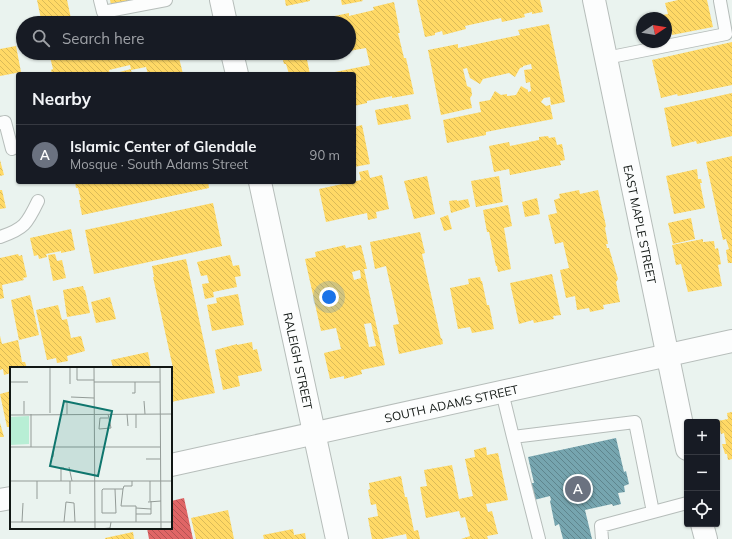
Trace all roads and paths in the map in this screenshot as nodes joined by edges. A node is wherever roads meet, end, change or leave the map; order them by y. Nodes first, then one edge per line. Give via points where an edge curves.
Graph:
1 (100, 0) edge
2 (166, 0) edge
3 (221, 0) edge
4 (594, 0) edge
5 (720, 1) dead end
6 (224, 16) edge
7 (606, 58) junction
8 (234, 60) edge
9 (237, 72) edge
10 (0, 123) edge
11 (12, 149) dead end
12 (260, 184) edge
13 (38, 201) dead end
14 (0, 237) edge
15 (732, 341) edge
16 (668, 355) junction
17 (502, 392) junction
18 (315, 433) junction
19 (684, 434) edge
20 (513, 437) junction
21 (172, 465) edge
22 (10, 498) edge
23 (0, 500) edge
24 (684, 504) edge
25 (653, 512) junction
26 (703, 527) edge
27 (337, 539) edge
28 (539, 539) edge
29 (602, 539) edge
30 (706, 539) edge

1 - 2 lane via 103,12
3 - 6 street
4 - 7 street, EAST MAPLE STREET
5 - 7 lane via 726,34
7 - 16 street, EAST MAPLE STREET
8 - 9 street
10 - 11 lane via 5,122
12 - 18 street, RALEIGH STREET
13 - 14 lane via 25,225 16,232
15 - 16 street, SOUTH ADAMS STREET
16 - 17 street, SOUTH ADAMS STREET
16 - 19 street, EAST MAPLE STREET
17 - 18 street, SOUTH ADAMS STREET
17 - 20 lane
18 - 21 street, SOUTH ADAMS STREET
18 - 27 street, RALEIGH STREET
20 - 25 lane via 635,422
20 - 28 lane
22 - 23 street
24 - 25 lane
25 - 29 lane via 601,526
26 - 30 street

